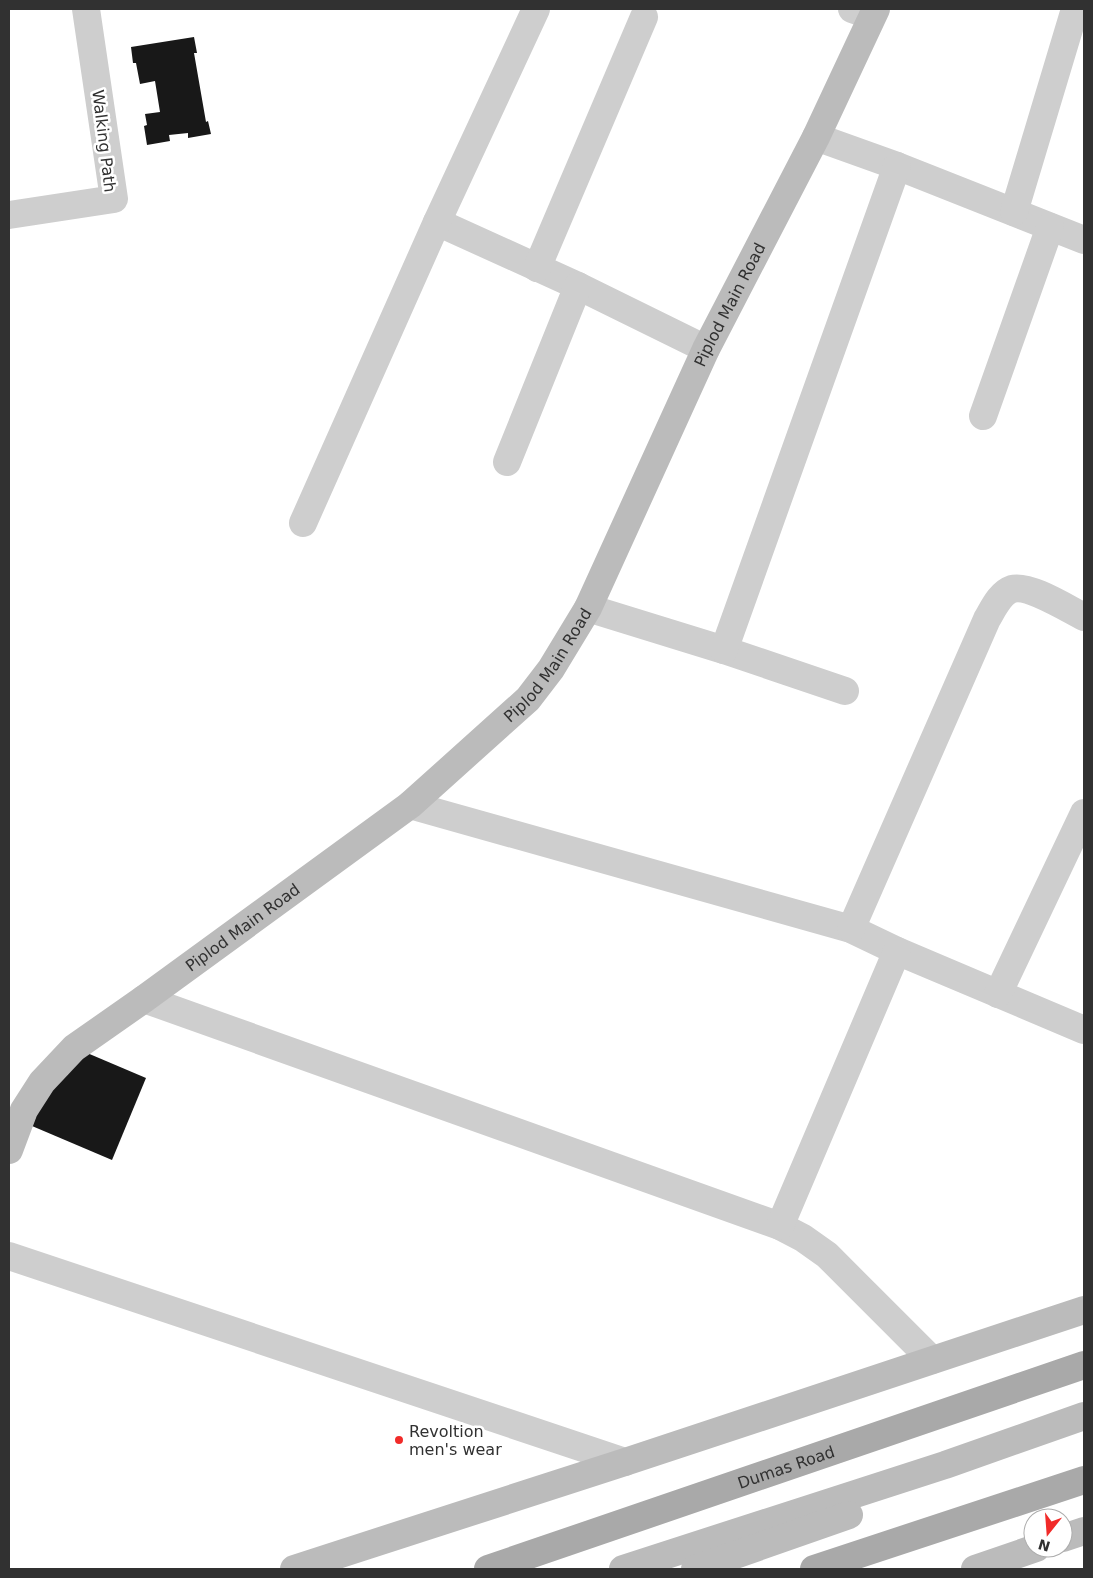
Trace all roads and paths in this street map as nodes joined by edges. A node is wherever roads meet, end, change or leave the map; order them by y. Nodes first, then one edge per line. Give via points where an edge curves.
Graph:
1 (86, 9) edge
2 (536, 9) edge
3 (1075, 9) edge
4 (867, 11) edge
5 (644, 17) dead end
6 (816, 137) junction
7 (897, 166) junction
8 (1014, 212) junction
9 (9, 215) edge
10 (437, 222) junction
11 (1050, 227) junction
12 (1084, 240) edge
13 (537, 268) junction
14 (578, 286) junction
15 (706, 349) junction
16 (983, 416) dead end
17 (507, 462) dead end
18 (303, 524) dead end
19 (588, 608) junction
20 (1084, 617) edge
21 (724, 650) junction
22 (845, 691) dead end
23 (410, 805) junction
24 (1084, 813) edge
25 (852, 929) junction
26 (897, 951) junction
27 (998, 994) junction
28 (144, 999) junction
29 (1084, 1030) edge
30 (9, 1150) edge
31 (780, 1226) junction
32 (9, 1256) edge
33 (1084, 1310) edge
34 (932, 1360) junction
35 (1084, 1365) edge
36 (1084, 1416) edge
37 (1084, 1434) edge
38 (625, 1462) junction
39 (1084, 1480) edge
40 (1023, 1552) edge
41 (294, 1569) edge
42 (488, 1569) edge
43 (623, 1569) edge
44 (695, 1569) edge
45 (814, 1569) edge
46 (975, 1569) edge

1 - 9 street, Walking Path via 114,198
2 - 10 street
3 - 8 street
4 - 6 street, Piplod Main Road
5 - 13 street
6 - 7 street
6 - 15 street, Piplod Main Road
7 - 8 street
7 - 21 street
8 - 11 street
10 - 13 street
10 - 18 street
11 - 12 street
11 - 16 street
13 - 14 street
14 - 15 street
14 - 17 street
15 - 19 street, Piplod Main Road
19 - 21 street
19 - 23 street, Piplod Main Road via 551,669 528,699
20 - 25 street via 1025,588 1011,589 999,600
21 - 22 street
23 - 25 street
23 - 28 street, Piplod Main Road
24 - 27 street
25 - 26 street
26 - 27 street
26 - 31 street
27 - 29 street
28 - 30 street, Piplod Main Road via 74,1048 42,1082 24,1110
28 - 31 street
31 - 34 street via 827,1255
32 - 38 street
33 - 34 street
34 - 38 street
35 - 42 main road, Dumas Road
36 - 43 street via 945,1465
37 - 44 street
38 - 41 street
39 - 45 main road
40 - 46 street

